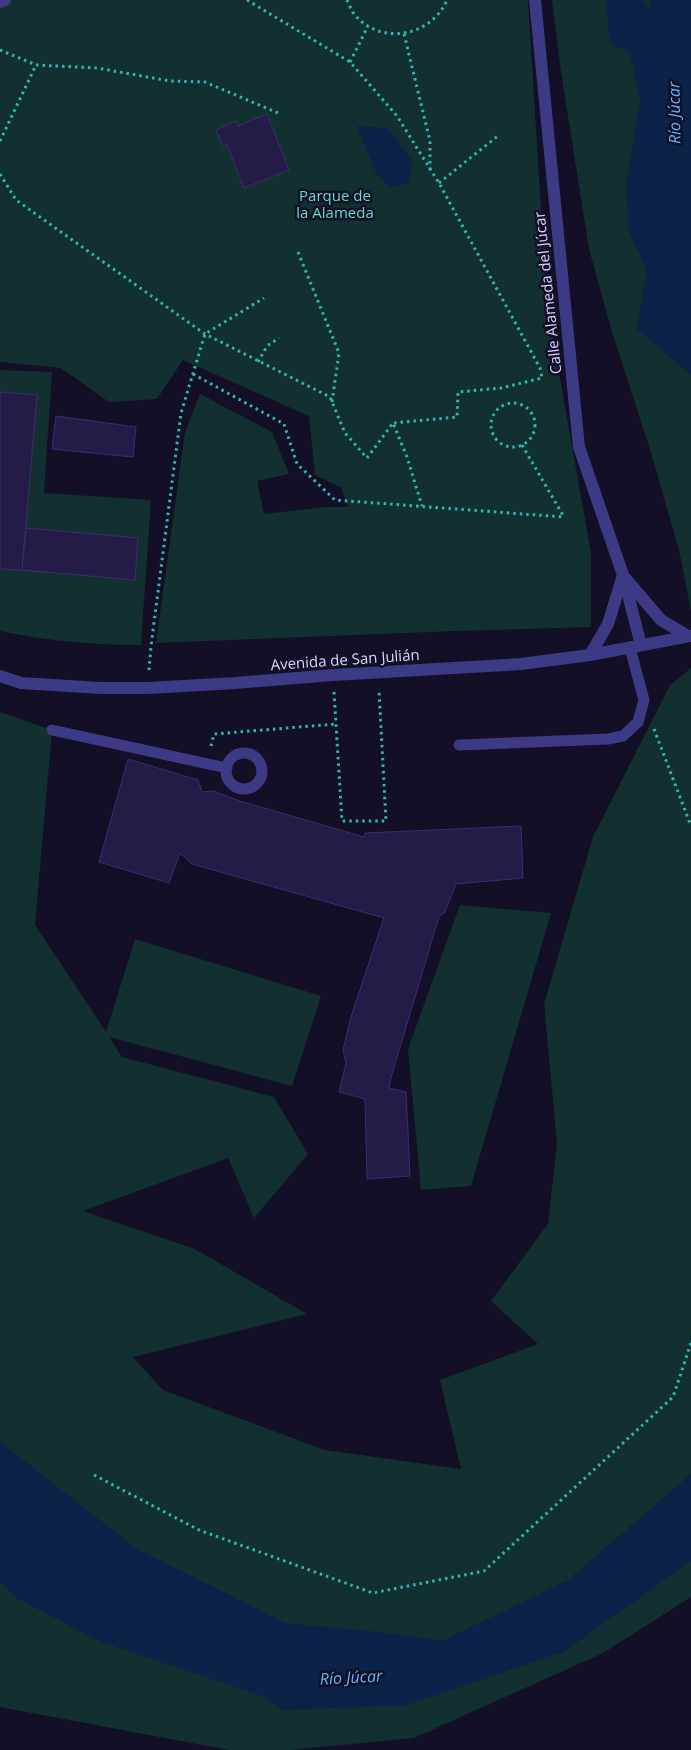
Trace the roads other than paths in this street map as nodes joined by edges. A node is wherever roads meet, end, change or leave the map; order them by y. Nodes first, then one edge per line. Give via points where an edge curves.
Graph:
1 (5, 0) edge
2 (535, 0) edge
3 (0, 2) edge
4 (623, 575) junction
5 (690, 636) edge
6 (636, 646) junction
7 (590, 654) junction
8 (0, 676) edge
9 (52, 730) dead end
10 (459, 744) dead end
11 (227, 768) dead end

1 - 3 street
2 - 4 street, Calle Alameda del Júcar via 579,447
4 - 5 street, Calle Alameda del Júcar via 660,620
4 - 6 street, Calle Alameda del Júcar
4 - 7 street via 608,624
5 - 6 street, Avenida de San Julián
6 - 7 street, Avenida de San Julián
6 - 10 lane via 644,700 638,722 623,736
7 - 8 street, Avenida de San Julián via 522,664 148,688 21,683
9 - 11 lane

